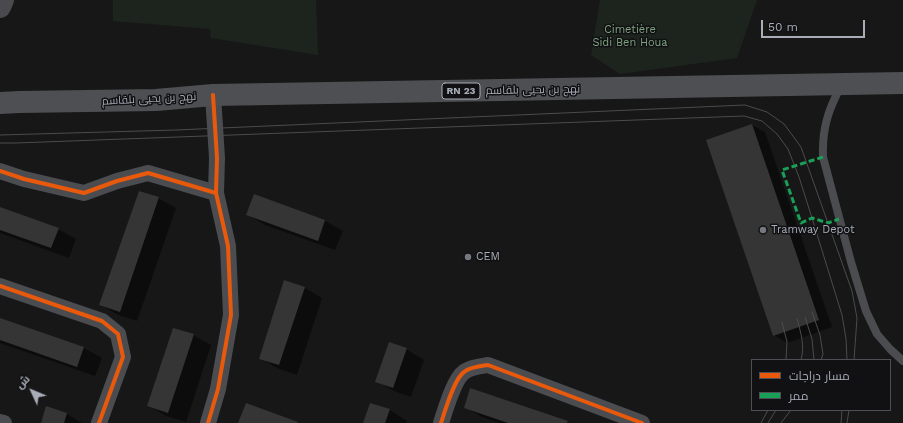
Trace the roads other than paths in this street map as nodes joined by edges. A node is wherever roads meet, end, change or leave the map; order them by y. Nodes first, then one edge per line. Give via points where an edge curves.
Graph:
1 (3, 0) edge
2 (0, 7) edge
3 (903, 83) edge
4 (842, 84) junction
5 (213, 95) junction
6 (6, 99) edge
7 (0, 171) edge
8 (216, 193) junction
9 (0, 286) edge
10 (903, 361) edge
11 (0, 422) edge
12 (4, 423) edge
13 (99, 423) edge
14 (208, 423) edge
15 (441, 423) edge
16 (642, 423) edge

1 - 2 main road
3 - 4 main road, نهج بن يحيى بلقاسم / RN 23
4 - 5 main road, نهج بن يحيى بلقاسم / RN 23
4 - 10 lane via 825,125 823,157 866,312 877,334
5 - 6 main road, نهج بن يحيى بلقاسم / RN 23 via 156,100
5 - 8 street via 217,158
7 - 8 street via 84,193 148,173
8 - 14 street via 228,246 231,315 218,389
9 - 13 street via 102,322 118,334 123,357
11 - 12 street
15 - 16 street via 457,380 464,371 488,365

